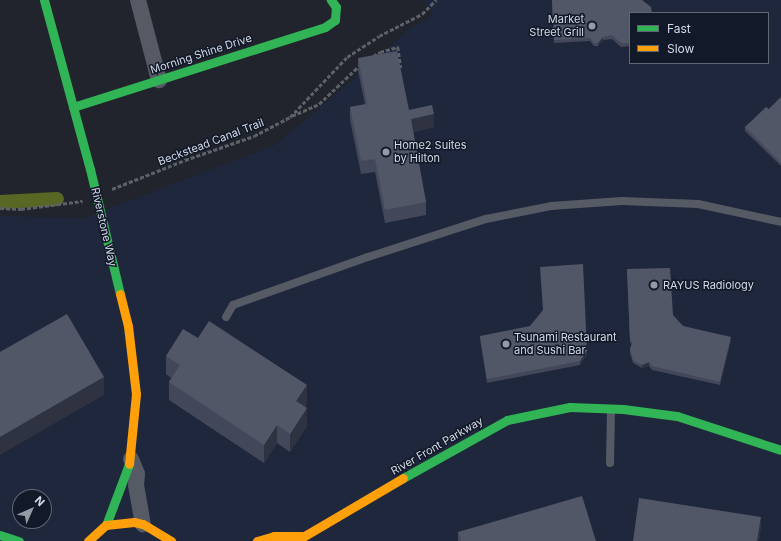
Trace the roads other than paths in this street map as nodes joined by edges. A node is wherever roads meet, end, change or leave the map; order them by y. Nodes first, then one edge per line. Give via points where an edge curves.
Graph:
1 (44, 0) edge
2 (138, 0) edge
3 (331, 0) edge
4 (159, 80) junction
5 (74, 108) junction
6 (781, 222) edge
7 (226, 317) dead end
8 (611, 408) junction
9 (781, 450) edge
10 (131, 459) junction
11 (610, 463) dead end
12 (143, 524) junction
13 (106, 525) junction
14 (0, 535) edge
15 (163, 538) edge
16 (298, 539) edge
17 (19, 541) edge
18 (88, 541) edge
19 (171, 541) edge
20 (257, 541) edge

1 - 5 street, Riverstone Way
2 - 4 street
3 - 4 street, Morning Shine Drive via 336,7 335,20 325,27
4 - 5 street, Morning Shine Drive
5 - 10 street, Riverstone Way via 128,326 136,394
6 - 7 lane via 698,204 622,201 551,206 486,219 368,257 233,305
8 - 9 street, River Front Parkway via 677,416
8 - 11 lane
8 - 16 street, River Front Parkway via 570,407 507,420 458,445
10 - 12 street, Riverstone Way via 137,474 136,485
10 - 13 street, Riverstone Way
12 - 13 street via 134,522
12 - 15 street
13 - 18 street
14 - 17 street
15 - 19 street
16 - 20 street, River Front Parkway via 274,536

